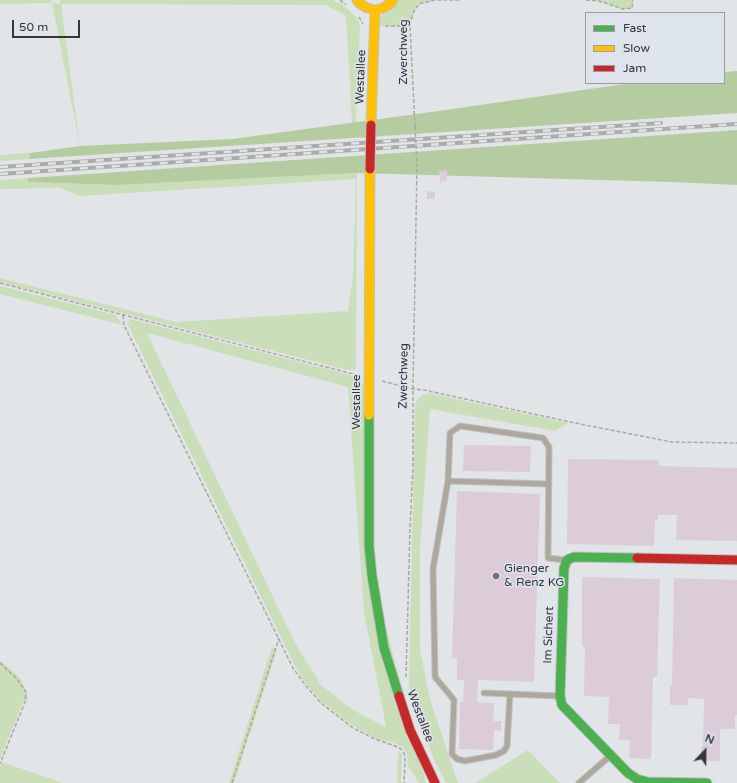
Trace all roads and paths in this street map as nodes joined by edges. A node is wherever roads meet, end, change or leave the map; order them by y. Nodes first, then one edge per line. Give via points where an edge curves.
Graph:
1 (357, 0) edge
2 (393, 0) edge
3 (460, 0) edge
4 (586, 0) edge
5 (633, 0) edge
6 (375, 10) junction
7 (0, 283) edge
8 (123, 315) junction
9 (368, 378) junction
10 (413, 389) junction
11 (737, 444) edge
12 (448, 481) junction
13 (549, 484) junction
14 (567, 560) junction
15 (737, 560) edge
16 (279, 638) junction
17 (0, 662) edge
18 (406, 680) dead end
19 (484, 693) dead end
20 (510, 694) junction
21 (560, 696) junction
22 (610, 755) junction
23 (0, 764) edge
24 (232, 783) edge
25 (404, 783) edge
26 (436, 783) edge
27 (579, 783) edge
28 (707, 783) edge

1 - 6 main road via 367,8
2 - 6 main road via 383,8
3 - 10 path, Zwerchweg, bridge via 435,0 419,4 413,13 410,26 417,165
4 - 5 path via 599,1 623,9 632,8
6 - 9 main road, Westallee, bridge
7 - 8 path
8 - 9 path
8 - 16 path via 124,324
9 - 10 path
9 - 26 main road, Westallee via 370,546 376,610 384,648 410,730
10 - 11 path via 672,442
10 - 18 path, Zwerchweg
12 - 13 lane
12 - 13 lane via 450,433 460,426 543,438 550,447
12 - 20 lane via 433,570 435,677 454,700 452,754 457,759 465,761 504,751 507,746
13 - 14 lane via 548,558
14 - 15 main road via 574,557
14 - 21 main road, Im Sichert via 564,568
16 - 24 path
16 - 25 path via 293,668 321,703 353,728 401,749 405,759
17 - 23 path via 26,692 25,702
19 - 20 lane
20 - 21 lane
21 - 22 main road via 562,705
22 - 27 lane
22 - 28 main road via 637,779 648,782

